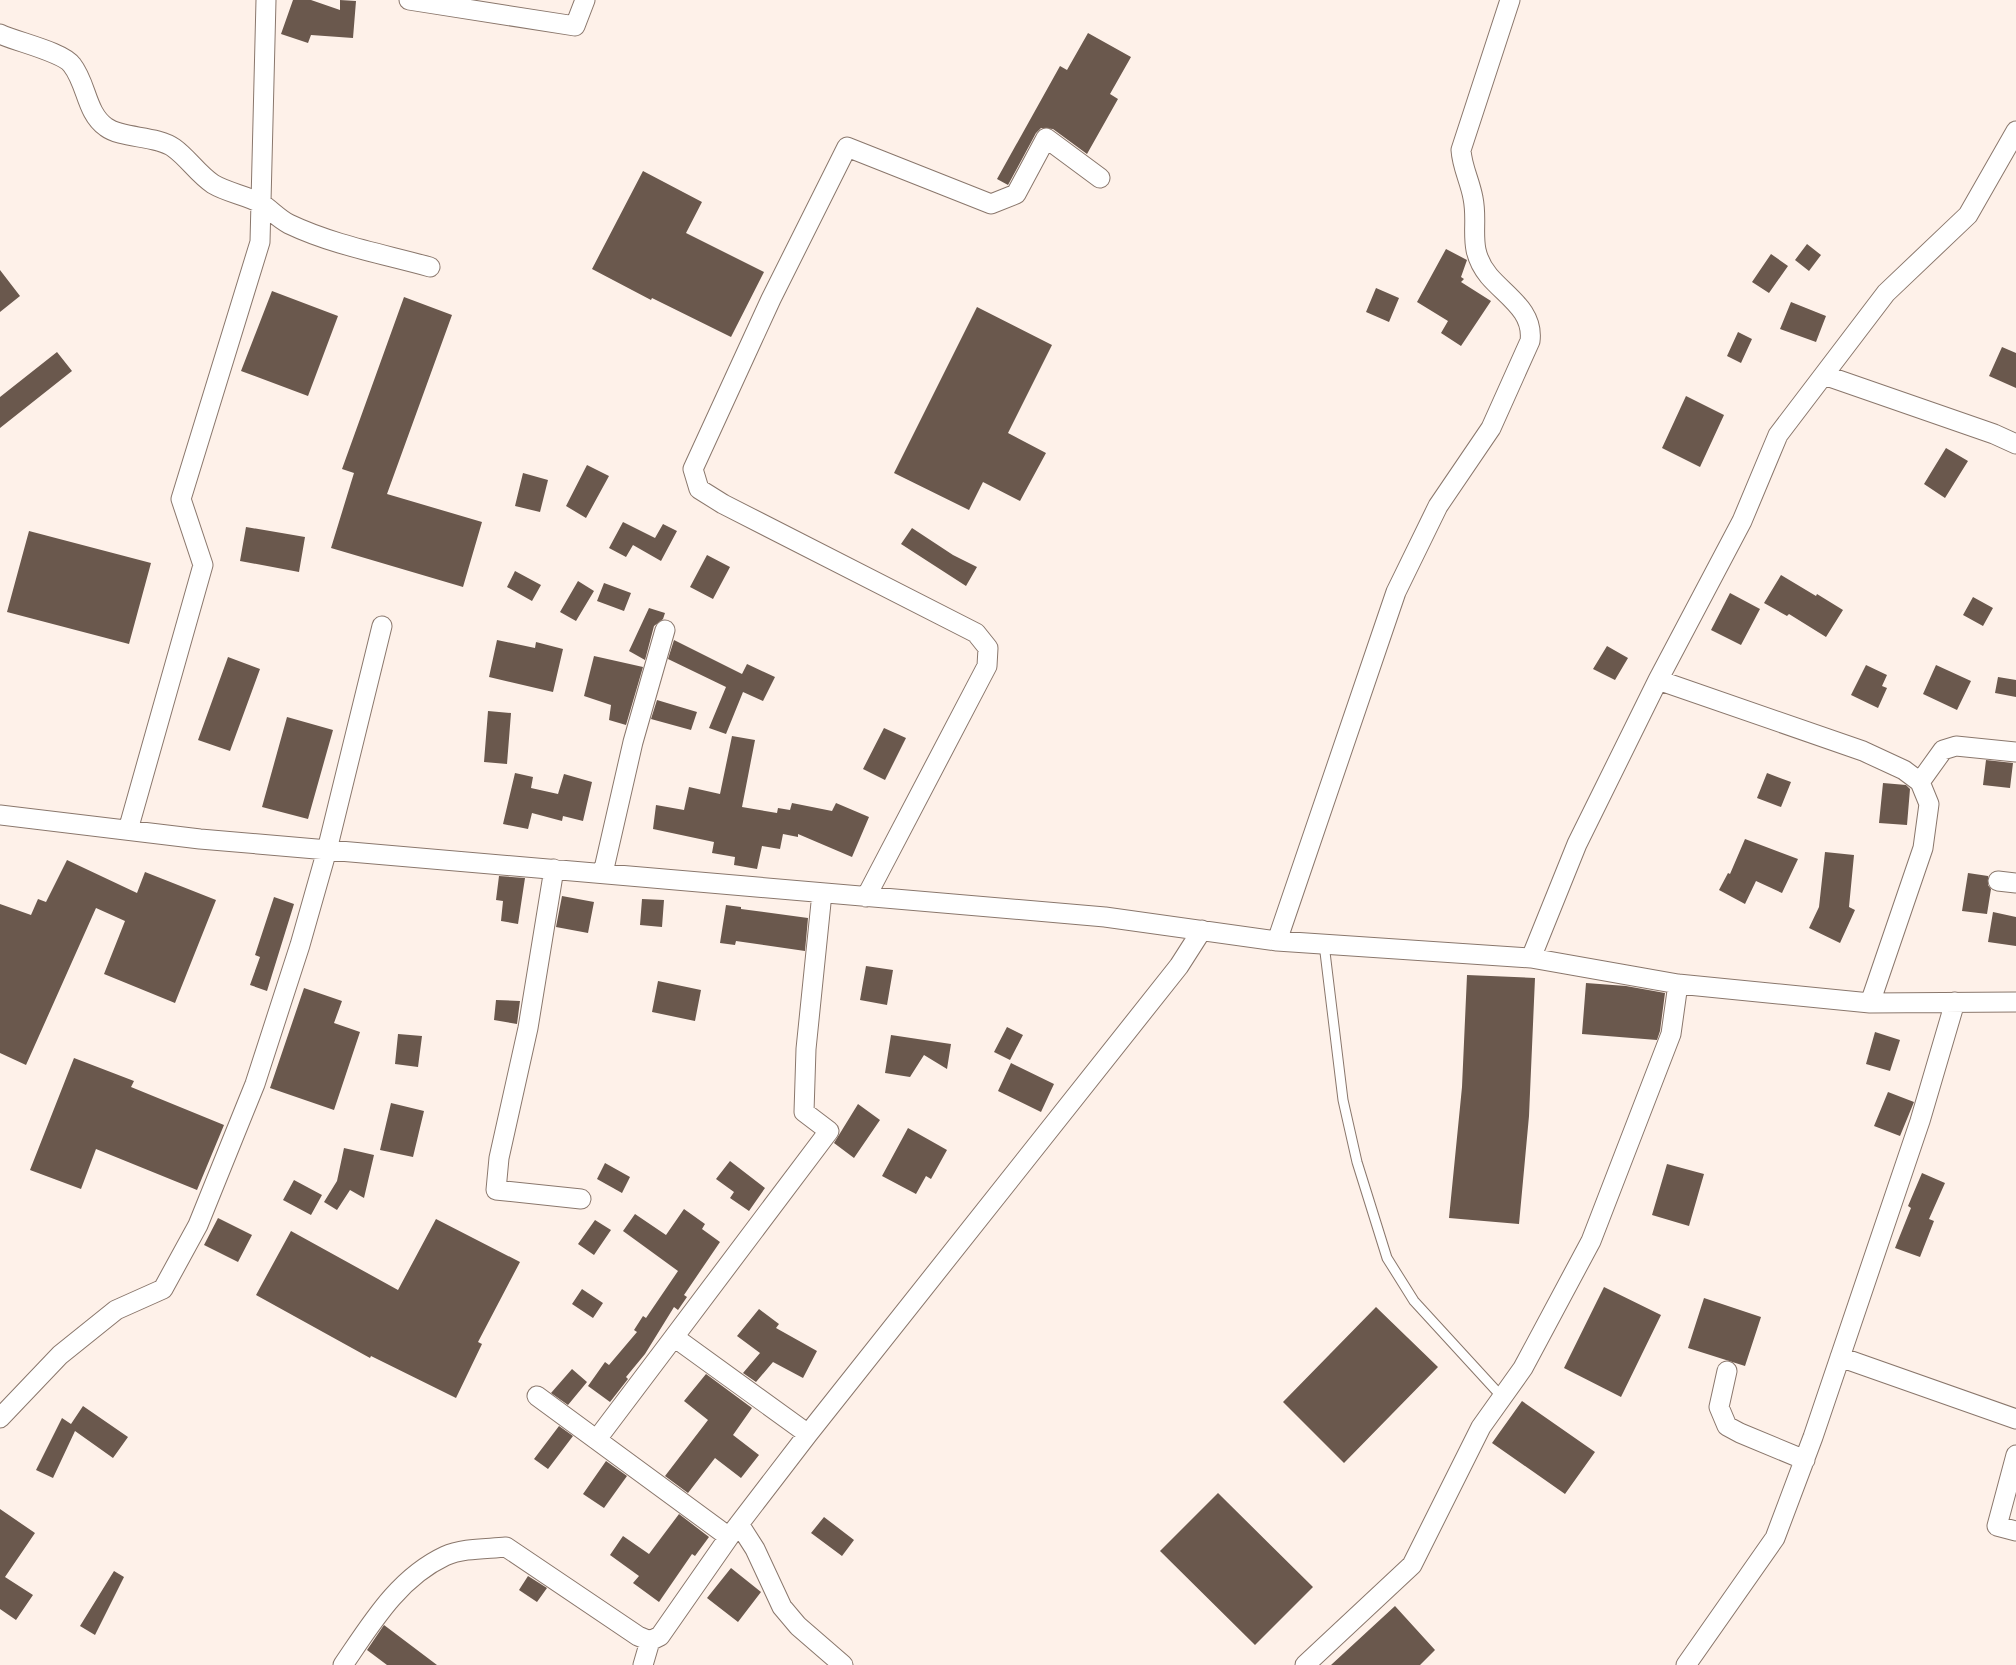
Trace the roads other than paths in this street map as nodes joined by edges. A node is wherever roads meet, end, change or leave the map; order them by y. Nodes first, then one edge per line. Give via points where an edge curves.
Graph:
1 (266, 0) edge
2 (409, 0) edge
3 (585, 0) edge
4 (1510, 0) edge
5 (0, 34) edge
6 (2016, 131) edge
7 (1100, 178) dead end
8 (261, 204) junction
9 (430, 267) dead end
10 (1824, 375) junction
11 (2016, 444) edge
12 (382, 626) dead end
13 (665, 630) dead end
14 (1658, 680) junction
15 (2016, 752) edge
16 (1920, 782) junction
17 (0, 815) edge
18 (128, 830) junction
19 (327, 850) junction
20 (554, 869) junction
21 (603, 873) junction
22 (822, 893) junction
23 (866, 897) junction
24 (1202, 930) junction
25 (1277, 941) junction
26 (1324, 943) junction
27 (1532, 958) junction
28 (1678, 984) junction
29 (1955, 1002) junction
30 (2016, 1002) edge
31 (1870, 1003) junction
32 (581, 1199) dead end
33 (674, 1337) junction
34 (1840, 1357) junction
35 (1727, 1371) dead end
36 (537, 1396) dead end
37 (1502, 1397) junction
38 (0, 1418) edge
39 (2016, 1418) edge
40 (808, 1434) junction
41 (597, 1439) junction
42 (2016, 1455) edge
43 (1805, 1460) junction
44 (734, 1531) junction
45 (2016, 1531) edge
46 (650, 1641) junction
47 (343, 1665) edge
48 (642, 1665) edge
49 (843, 1665) edge
50 (1305, 1665) edge
51 (1686, 1665) edge

1 - 8 street
2 - 3 street via 574,26
4 - 25 street via 1461,150 1474,201 1473,231 1480,263 1529,318 1532,329 1530,341 1491,428 1438,506 1396,592
5 - 8 street via 51,52 71,63 94,114 106,128 174,148 212,183
6 - 10 street via 1968,215 1886,293
7 - 23 street via 1046,138 1016,194 990,204 847,147 771,299 693,469 699,489 976,633 988,648 987,666
8 - 9 street via 286,223 312,234
8 - 18 street via 260,242 181,499 202,565
10 - 11 street
10 - 14 street via 1778,435 1742,521
12 - 19 street
13 - 21 street via 633,742
14 - 16 street via 1863,751 1904,770
14 - 27 street via 1577,844
15 - 16 street via 1956,746 1942,750
16 - 31 street via 1929,804 1923,848
17 - 18 street
18 - 19 street
19 - 20 street
19 - 38 street via 255,1084 198,1225 163,1289 116,1310 60,1355
20 - 21 street
20 - 32 street via 528,1028 496,1190
21 - 22 street
22 - 23 street
22 - 33 street via 806,1049 804,1112 829,1131
23 - 24 street via 1105,917
24 - 25 street
24 - 40 street via 1179,966
25 - 26 street
26 - 27 street
26 - 37 lane via 1343,1100 1357,1162 1387,1258 1414,1301
27 - 28 street
28 - 31 street
28 - 37 street via 1671,1034 1591,1241 1523,1368
29 - 30 street
29 - 31 street
29 - 34 street via 1920,1121
33 - 40 street
33 - 41 street
34 - 39 street
34 - 43 street
35 - 43 street via 1720,1407 1727,1426
36 - 41 street
37 - 50 street via 1481,1427 1412,1565
40 - 44 street
41 - 44 street
42 - 45 street via 1997,1526
43 - 51 street via 1776,1538
44 - 46 street via 660,1636
44 - 49 street via 756,1549 782,1607 798,1626
46 - 47 street via 506,1547 446,1555 424,1568 384,1604
46 - 48 street

